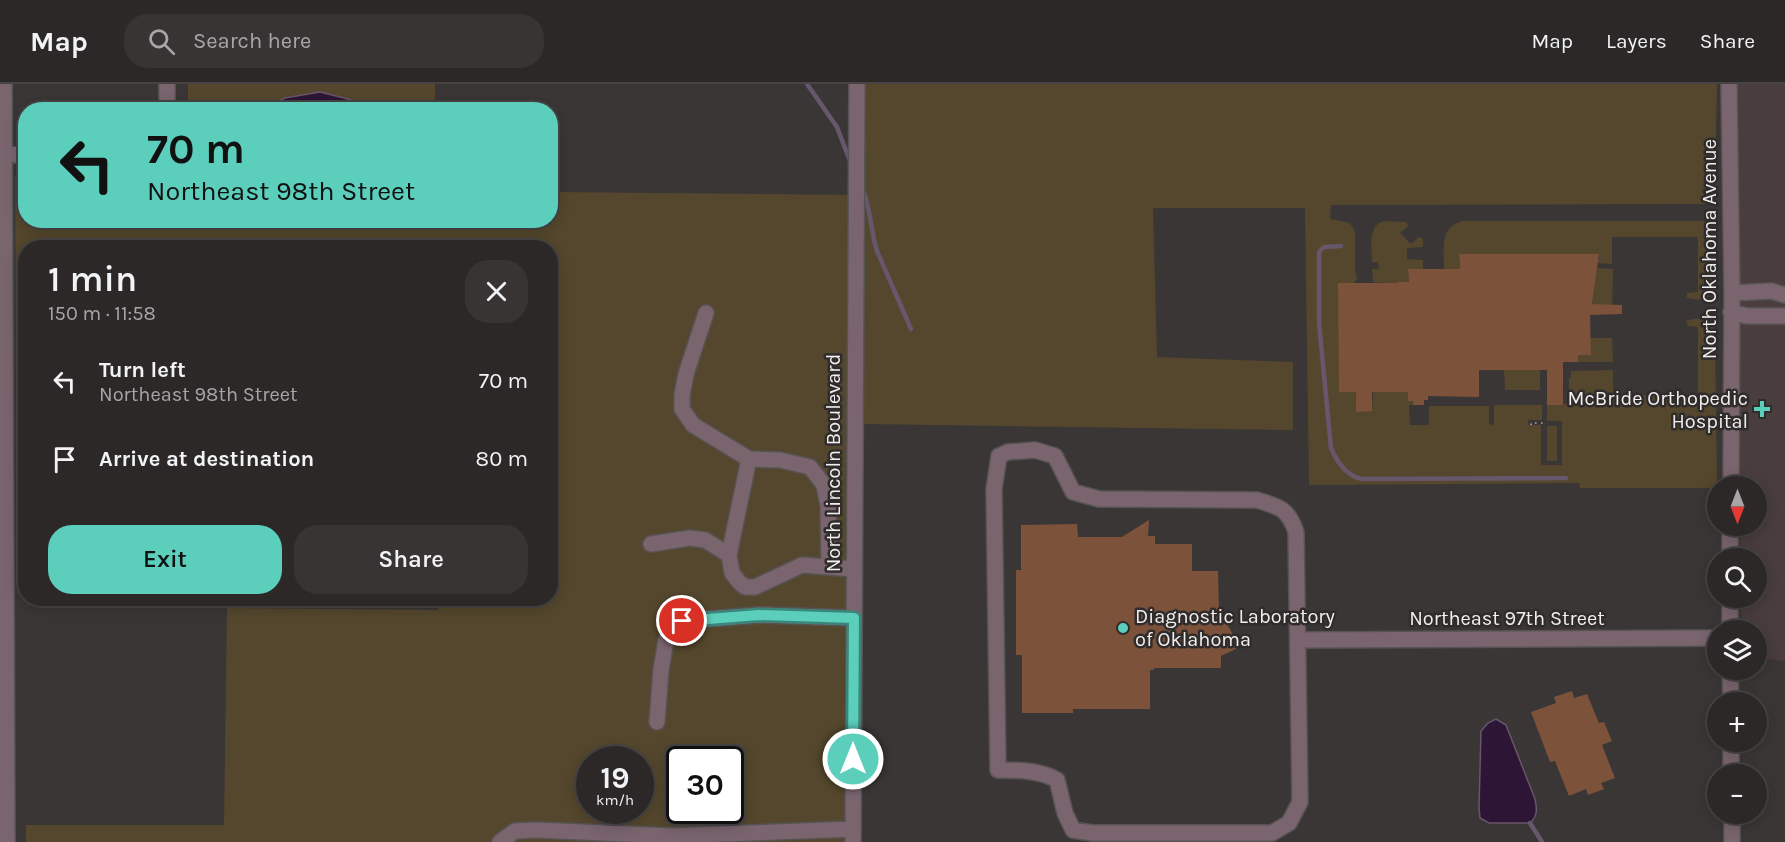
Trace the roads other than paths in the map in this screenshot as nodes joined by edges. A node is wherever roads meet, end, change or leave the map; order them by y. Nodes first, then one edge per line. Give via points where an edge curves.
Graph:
1 (4, 84) edge
2 (167, 84) edge
3 (856, 84) edge
4 (1729, 84) edge
5 (167, 102) edge
6 (2, 153) edge
7 (18, 155) edge
8 (1732, 293) junction
9 (1785, 295) edge
10 (1731, 312) junction
11 (706, 313) dead end
12 (1785, 315) edge
13 (749, 459) junction
14 (1731, 476) edge
15 (651, 544) dead end
16 (729, 555) junction
17 (829, 567) junction
18 (854, 569) junction
19 (3, 616) edge
20 (854, 618) junction
21 (1707, 638) edge
22 (1298, 640) junction
23 (657, 722) dead end
24 (1732, 824) edge
25 (853, 836) edge
26 (612, 837) edge
27 (7, 842) edge
28 (500, 842) edge
29 (1732, 842) edge

1 - 6 street
2 - 5 street
3 - 18 street, North Lincoln Boulevard
4 - 8 street, North Oklahoma Avenue
6 - 7 street
6 - 19 street
8 - 9 street via 1771,291
8 - 10 street, North Oklahoma Avenue
10 - 12 street via 1747,316
10 - 14 street, North Oklahoma Avenue
11 - 13 street via 686,374 682,409 693,425
13 - 16 street
13 - 17 street via 810,466 824,485 828,505
15 - 16 street via 690,538 705,540
16 - 17 street via 732,573 746,587 766,583 802,565
17 - 18 street
18 - 20 street, North Lincoln Boulevard
19 - 27 street
20 - 23 street via 759,615 682,621 666,640
20 - 25 street, North Lincoln Boulevard
21 - 22 street, Northeast 97th Street
22 - 22 street via 1300,802 1289,823 1272,833 1073,830 1057,780 1049,775 998,770 994,489 999,456 1035,450 1055,456 1073,492 1100,499 1257,500 1279,506 1291,517 1296,532
24 - 29 street
25 - 26 street
26 - 28 street via 536,830 515,831

